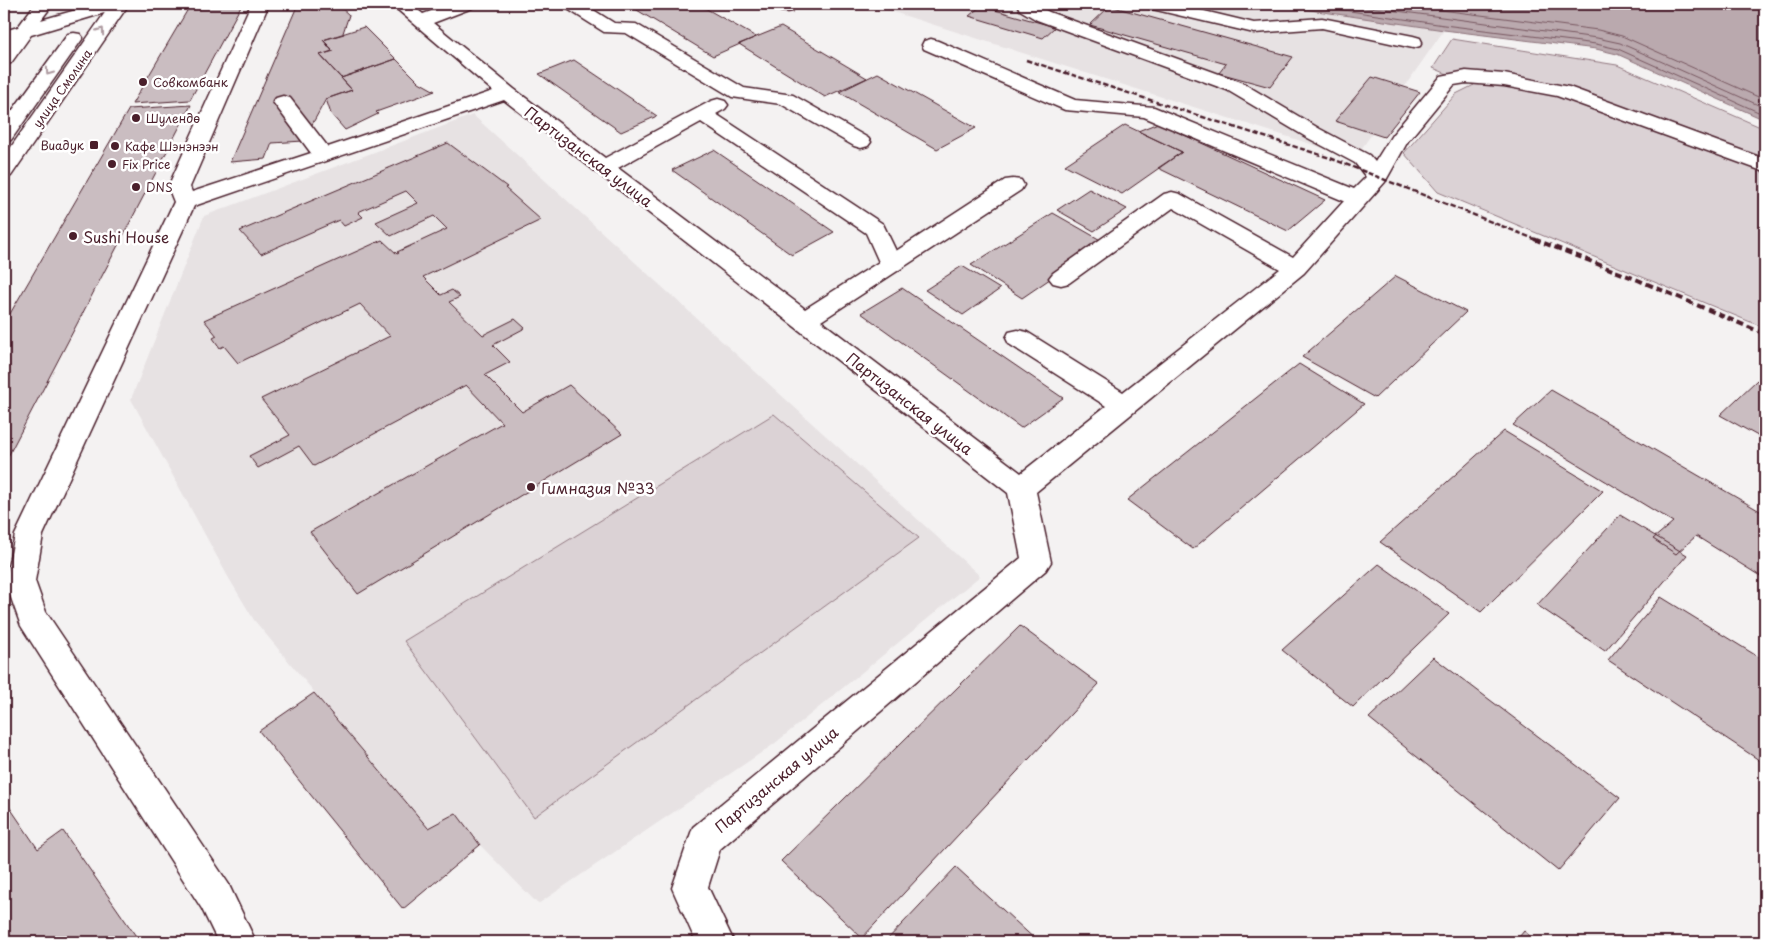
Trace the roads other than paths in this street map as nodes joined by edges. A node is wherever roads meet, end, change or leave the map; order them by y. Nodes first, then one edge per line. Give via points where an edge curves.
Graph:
1 (44, 4) edge
2 (116, 4) edge
3 (120, 4) edge
4 (260, 4) edge
5 (400, 4) edge
6 (466, 4) edge
7 (572, 4) edge
8 (1026, 4) edge
9 (1154, 4) edge
10 (95, 7) edge
11 (421, 21) junction
12 (24, 31) junction
13 (4, 37) edge
14 (1413, 42) dead end
15 (931, 45) dead end
16 (4, 59) edge
17 (507, 93) junction
18 (739, 93) junction
19 (283, 102) dead end
20 (702, 114) junction
21 (4, 136) edge
22 (861, 142) dead end
23 (323, 155) junction
24 (1765, 166) edge
25 (603, 167) junction
26 (4, 172) edge
27 (1377, 177) junction
28 (1013, 185) dead end
29 (1358, 199) junction
30 (185, 202) junction
31 (891, 264) junction
32 (1296, 268) junction
33 (1061, 278) dead end
34 (804, 321) junction
35 (1018, 338) dead end
36 (1124, 405) junction
37 (1021, 488) junction
38 (228, 938) edge
39 (714, 942) edge

1 - 12 street
2 - 10 street
26 -> 3 street, улица Смолина
4 - 30 street via 179,186
5 - 11 street, Партизанская улица
6 - 11 street
7 - 18 street via 610,28 630,28
8 - 27 street via 1044,16 1234,86 1362,159
9 - 14 street via 1254,28 1322,23
10 - 12 street
10 -> 21 street
11 - 17 street, Партизанская улица
12 - 13 street
12 - 16 street
15 - 29 street via 1072,106 1146,111
17 - 23 street
17 - 25 street, Партизанская улица
18 - 20 street
18 - 22 street via 786,99
19 - 23 street
20 - 25 street
20 - 31 street via 875,229
23 - 30 street
24 - 27 street via 1562,91 1504,80 1466,77 1448,80 1399,139
25 - 34 street, Партизанская улица
27 - 29 street
28 - 31 street
29 - 32 street
30 - 38 street via 29,535 20,581 32,617 215,896
31 - 34 street
32 - 33 street via 1172,199
32 - 36 street
34 - 37 street, Партизанская улица
35 - 36 street
36 - 37 street
37 - 39 street, Партизанская улица via 1036,562 705,839 690,888

